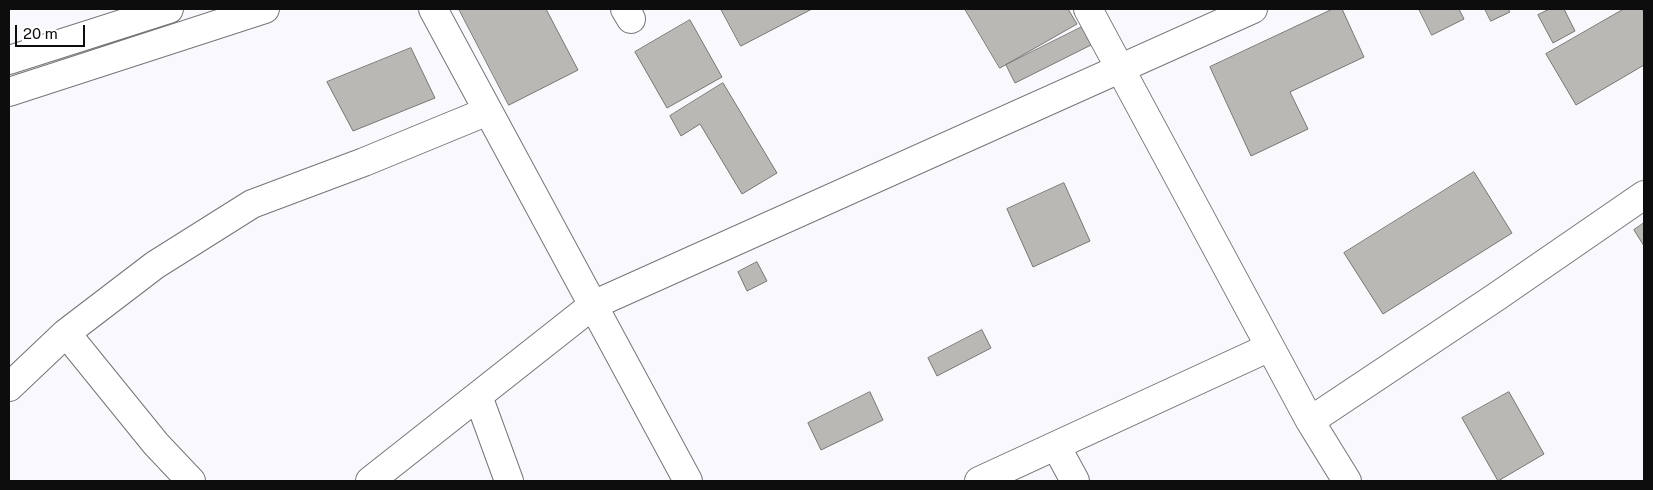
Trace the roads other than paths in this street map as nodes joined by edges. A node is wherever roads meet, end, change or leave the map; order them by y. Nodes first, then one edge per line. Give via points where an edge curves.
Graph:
1 (169, 9) edge
2 (265, 9) edge
3 (433, 9) edge
4 (1088, 9) edge
5 (1253, 9) edge
6 (9, 60) edge
7 (1121, 68) junction
8 (9, 92) edge
9 (488, 112) junction
10 (1644, 195) edge
11 (593, 306) junction
12 (66, 333) junction
13 (1270, 347) junction
14 (9, 387) edge
15 (478, 396) junction
16 (1310, 421) junction
17 (1056, 446) junction
18 (191, 481) edge
19 (370, 481) edge
20 (509, 481) edge
21 (688, 481) edge
22 (979, 481) edge
23 (1074, 481) edge
24 (1347, 481) edge

1 - 6 street
2 - 8 street
3 - 9 street
4 - 7 street
5 - 7 street
7 - 11 street
7 - 13 street
9 - 11 street
9 - 12 street via 252,204 155,265
10 - 16 street
11 - 15 street
11 - 21 street
12 - 14 street
12 - 18 street via 156,444
13 - 16 street
13 - 17 street
15 - 19 street
15 - 20 street
16 - 24 street
17 - 22 street
17 - 23 street

